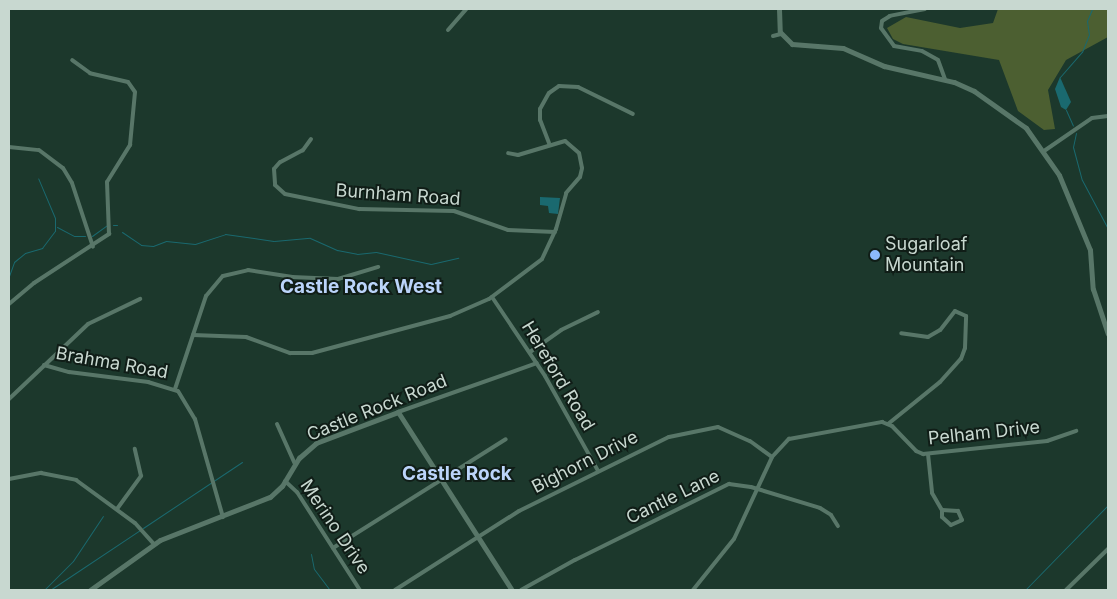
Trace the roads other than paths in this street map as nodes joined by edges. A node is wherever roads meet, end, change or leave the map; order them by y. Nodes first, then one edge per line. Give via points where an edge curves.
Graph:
1 (466, 9) edge
2 (779, 9) edge
3 (925, 9) edge
4 (448, 30) dead end
5 (780, 34) junction
6 (773, 36) dead end
7 (72, 60) dead end
8 (945, 79) junction
9 (633, 114) dead end
10 (1108, 116) edge
11 (311, 139) dead end
12 (549, 143) junction
13 (9, 147) edge
14 (1044, 150) junction
15 (508, 153) dead end
16 (555, 232) junction
17 (93, 247) junction
18 (378, 267) dead end
19 (492, 297) junction
20 (140, 299) dead end
21 (9, 304) edge
22 (598, 312) dead end
23 (900, 333) dead end
24 (1108, 334) edge
25 (193, 335) junction
26 (530, 352) junction
27 (537, 363) junction
28 (44, 365) junction
29 (174, 389) junction
30 (9, 399) edge
31 (398, 412) junction
32 (277, 424) dead end
33 (888, 424) junction
34 (1076, 431) dead end
35 (506, 439) dead end
36 (135, 449) dead end
37 (928, 454) junction
38 (772, 456) junction
39 (295, 464) junction
40 (598, 471) junction
41 (440, 478) junction
42 (9, 479) edge
43 (285, 480) junction
44 (756, 488) junction
45 (117, 509) junction
46 (942, 510) junction
47 (223, 517) junction
48 (838, 526) dead end
49 (478, 536) junction
50 (154, 544) junction
51 (333, 548) junction
52 (1108, 549) edge
53 (90, 590) edge
54 (360, 590) edge
55 (395, 590) edge
56 (512, 590) edge
57 (521, 590) edge
58 (694, 590) edge
59 (1066, 590) edge

1 - 4 street
2 - 5 street
3 - 8 street via 890,16 882,21 880,28 894,46 922,51 938,60
5 - 6 street
5 - 8 street via 798,46 843,48 884,66
7 - 17 street via 86,72 124,80 135,92 130,146 107,182 109,234
8 - 14 street via 974,91 1020,123
9 - 12 street via 578,87 559,86 549,93 540,109 540,120
10 - 14 street via 1092,118
11 - 16 street, Burnham Road via 303,150 280,162 274,169 275,185 285,194 359,209 454,210 508,230
12 - 15 street via 518,155
12 - 16 street via 570,143 579,153 582,163 580,177 566,193
13 - 17 street via 39,150 63,168 72,183
14 - 24 street via 1062,182 1090,250 1093,288
16 - 19 street via 537,266
17 - 21 street via 34,283
18 - 25 street via 338,279 292,277 248,270 230,273 208,291
19 - 25 street via 450,316 312,353 290,352 246,337
19 - 26 street, Hereford Road
20 - 28 street via 88,324
22 - 26 street via 561,330
23 - 33 street via 928,337 940,330 955,311 966,316 965,351 961,359 940,382
25 - 29 street
26 - 27 street, Hereford Road
27 - 31 street, Castle Rock Road
27 - 40 street, Hereford Road
28 - 29 street, Brahma Road
28 - 30 street
29 - 47 street via 186,399 195,419
31 - 39 street, Castle Rock Road via 316,443
31 - 41 street
32 - 39 street, Merino Drive
33 - 37 street, Pelham Drive via 916,451
33 - 38 street via 874,422 789,439
34 - 37 street, Pelham Drive via 1047,441
35 - 41 street
36 - 45 street via 141,476
37 - 46 street via 932,493
38 - 40 street, Bighorn Drive via 729,430 712,426 656,442
38 - 44 street
39 - 43 street, Castle Rock Road
40 - 49 street, Bighorn Drive
41 - 49 street
41 - 51 street
42 - 45 street via 41,473 68,477
43 - 47 street, Castle Rock Road via 270,497
43 - 51 street, Merino Drive via 297,492
44 - 48 street, Cantle Lane via 820,508 831,515
44 - 57 street, Cantle Lane via 724,485
44 - 58 street via 734,539
45 - 50 street via 140,527
46 - 46 street via 958,511 962,520 948,525 942,517
47 - 50 street, Castle Rock Road via 183,529
49 - 55 street, Bighorn Drive
49 - 56 street
50 - 53 street, Castle Rock Road
51 - 54 street, Merino Drive
52 - 59 street

